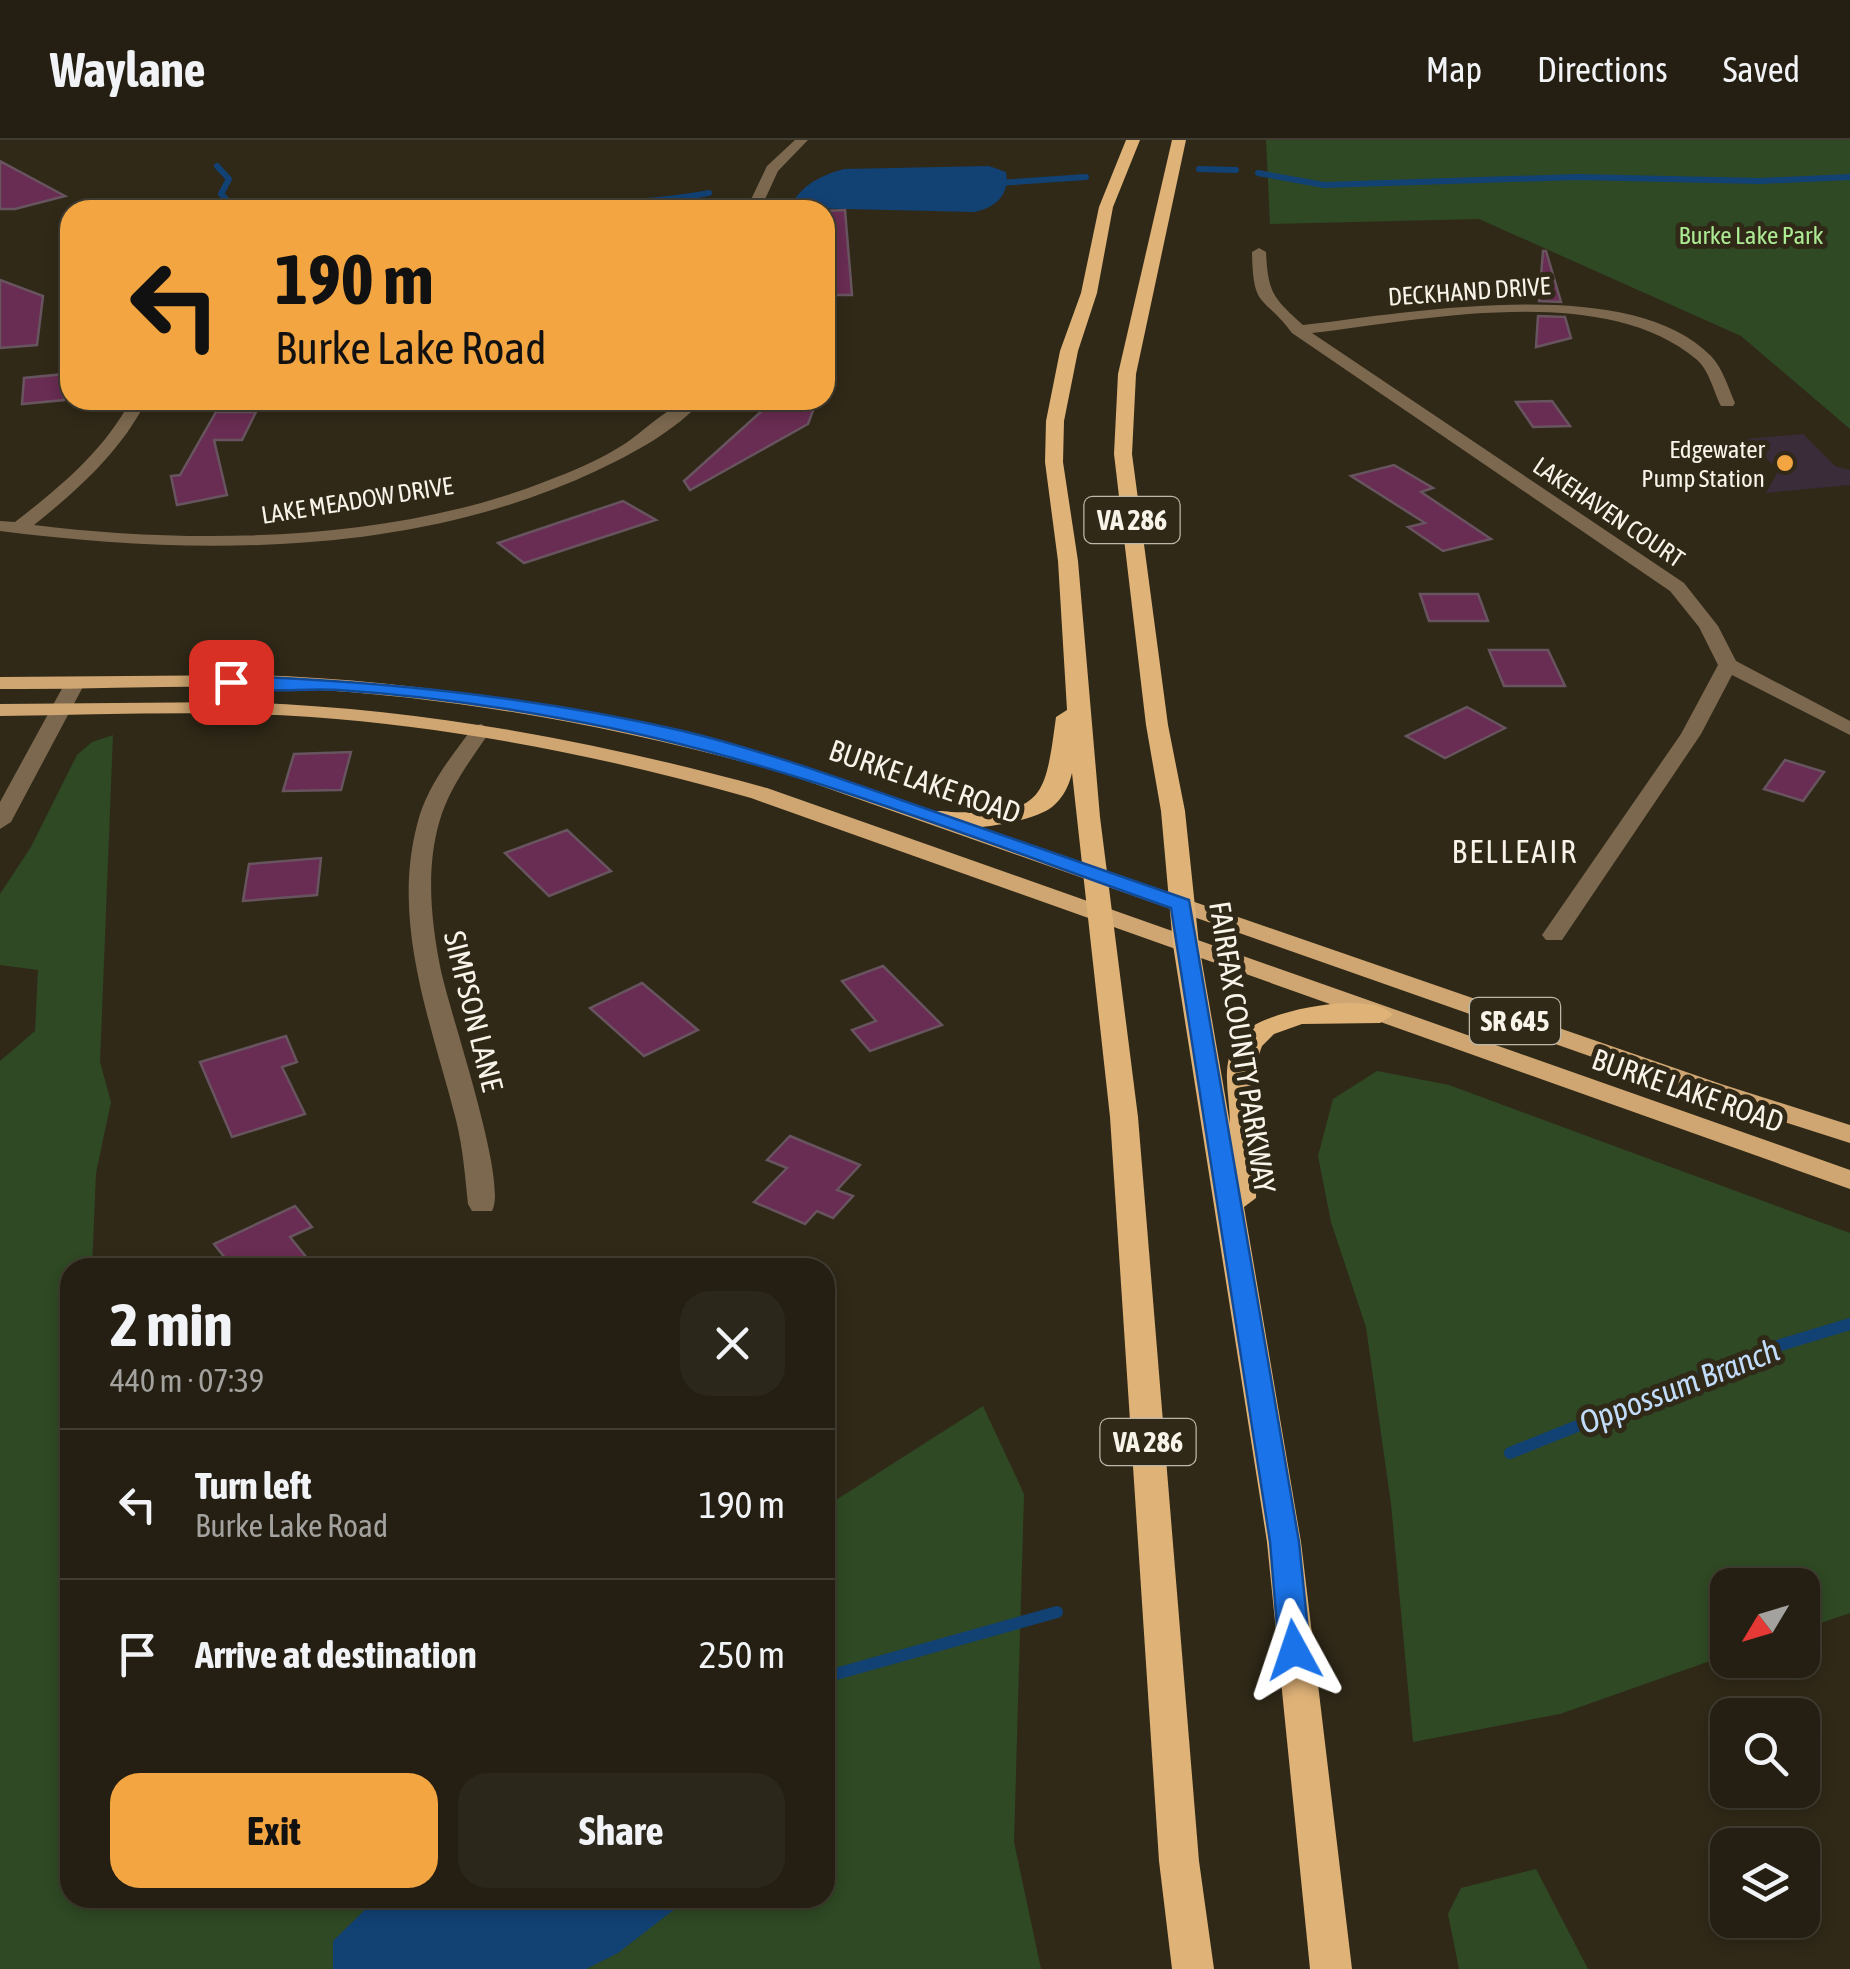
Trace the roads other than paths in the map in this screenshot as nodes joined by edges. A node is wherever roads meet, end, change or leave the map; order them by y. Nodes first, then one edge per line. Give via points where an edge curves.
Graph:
1 (802, 140) edge
2 (1133, 140) edge
3 (1179, 140) edge
4 (757, 200) edge
5 (1258, 252) dead end
6 (1297, 330) junction
7 (1727, 403) dead end
8 (134, 410) edge
9 (682, 410) edge
10 (9, 527) edge
11 (1728, 666) junction
12 (1074, 671) junction
13 (0, 683) edge
14 (75, 684) junction
15 (0, 710) edge
16 (61, 710) junction
17 (1850, 729) edge
18 (481, 730) junction
19 (935, 818) junction
20 (0, 822) edge
21 (1096, 875) junction
22 (1182, 904) junction
23 (1102, 916) junction
24 (1554, 935) dead end
25 (1186, 945) junction
26 (1380, 1015) junction
27 (1850, 1134) edge
28 (1850, 1180) edge
29 (482, 1204) dead end
30 (1239, 1250) junction
31 (1193, 1969) edge
32 (1330, 1969) edge

1 - 4 street via 772,169
2 - 12 highway, VA 286 via 1106,207 1055,421
3 - 22 highway, FAIRFAX COUNTY PARKWAY / VA 286 via 1122,416
5 - 6 street, LAKEHAVEN COURT via 1266,300
6 - 7 street, DECKHAND DRIVE via 1509,308 1591,313 1689,346 1710,364
6 - 11 street, LAKEHAVEN COURT via 1678,588
8 - 10 street via 98,460
9 - 10 street, LAKE MEADOW DRIVE via 639,442 581,471 514,496 394,524 216,542
11 - 17 street
11 - 24 street via 1691,734
12 - 19 highway via 1054,789 1039,804 1011,815
12 - 21 highway, VA 286
13 - 14 main road, BURKE LAKE ROAD / SR 645
14 - 16 street
14 - 19 main road, BURKE LAKE ROAD / SR 645 via 338,685 562,712 683,737
15 - 16 main road, BURKE LAKE ROAD / SR 645
16 - 18 main road, BURKE LAKE ROAD / SR 645 via 310,711
16 - 20 street
18 - 23 main road, BURKE LAKE ROAD / SR 645 via 646,761 758,793
18 - 29 street, SIMPSON LANE via 441,785 418,862 419,931 470,1126
19 - 21 main road, BURKE LAKE ROAD / SR 645
21 - 22 main road, BURKE LAKE ROAD / SR 645
21 - 23 highway, VA 286
22 - 25 highway, FAIRFAX COUNTY PARKWAY / VA 286
22 - 27 main road, BURKE LAKE ROAD / SR 645
23 - 25 main road, BURKE LAKE ROAD / SR 645
23 - 31 highway, VA 286
25 - 26 main road, BURKE LAKE ROAD / SR 645
25 - 30 highway, FAIRFAX COUNTY PARKWAY / VA 286
26 - 28 main road, BURKE LAKE ROAD / SR 645
26 - 30 highway via 1314,1012 1282,1021 1247,1047 1240,1062
30 - 32 highway, FAIRFAX COUNTY PARKWAY / VA 286 via 1284,1542

